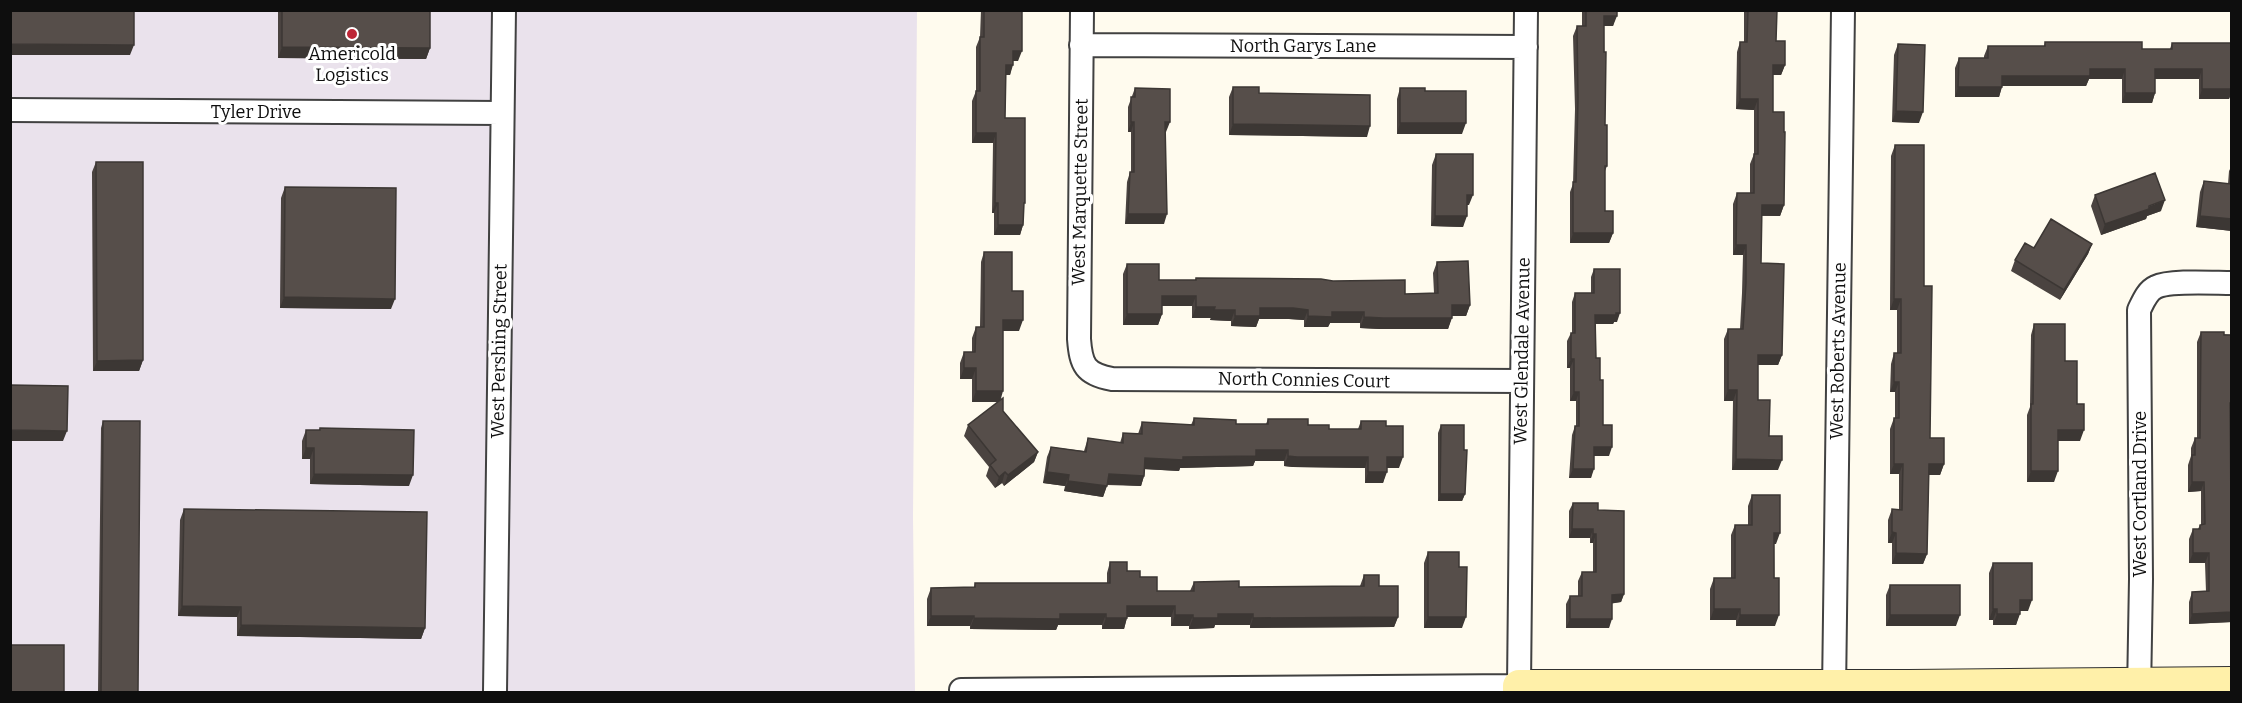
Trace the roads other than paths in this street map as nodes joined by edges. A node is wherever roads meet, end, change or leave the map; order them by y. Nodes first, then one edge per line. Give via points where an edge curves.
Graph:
1 (504, 10) edge
2 (1082, 10) edge
3 (1526, 10) edge
4 (1843, 10) edge
5 (1081, 45) junction
6 (1526, 47) junction
7 (10, 110) edge
8 (502, 113) junction
9 (2232, 283) edge
10 (1088, 371) joint
11 (1522, 381) junction
12 (2232, 683) edge
13 (2139, 688) edge
14 (1519, 689) edge
15 (1834, 689) edge
16 (961, 690) dead end
17 (495, 693) edge

1 - 8 street, West Pershing Street
2 - 5 street, West Marquette Street
3 - 6 street, West Glendale Avenue
4 - 15 street, West Roberts Avenue
5 - 6 street, North Garys Lane
5 - 10 street, West Marquette Street via 1079,339 1080,358
6 - 11 street, West Glendale Avenue
7 - 8 street, Tyler Drive
8 - 17 street, West Pershing Street
9 - 13 street, West Cortland Drive via 2155,287 2139,310
10 - 11 street, North Connies Court via 1112,379
11 - 14 street, West Glendale Avenue
12 - 13 street
13 - 15 street
14 - 15 street
14 - 16 street

